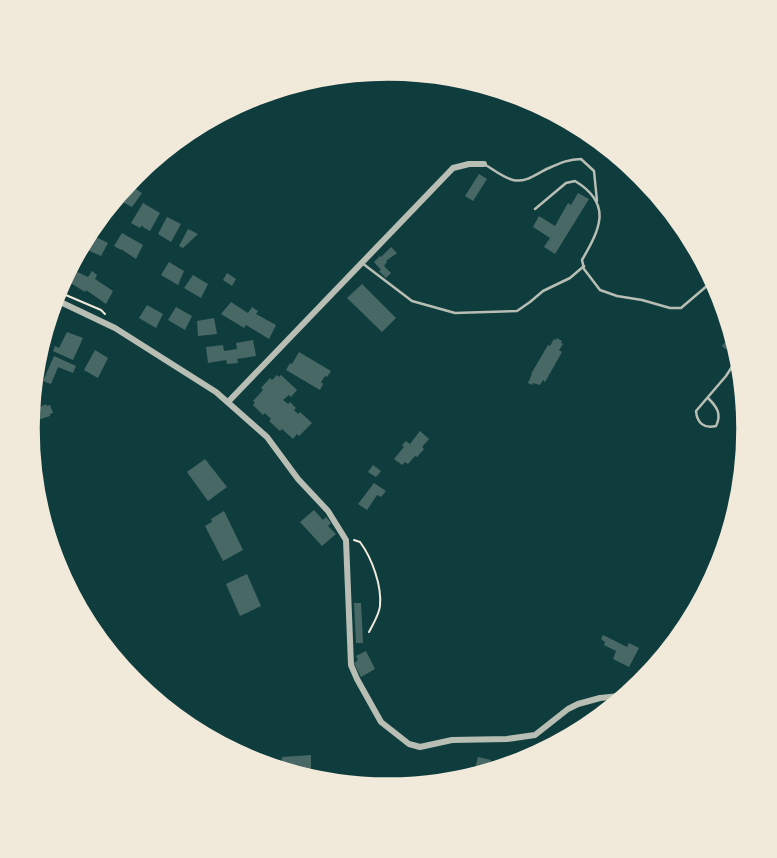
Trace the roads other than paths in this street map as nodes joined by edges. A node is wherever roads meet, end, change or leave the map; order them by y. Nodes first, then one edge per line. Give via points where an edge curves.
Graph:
1 (484, 164) joint
2 (597, 201) junction
3 (535, 209) dead end
4 (362, 263) junction
5 (583, 266) junction
6 (707, 285) edge
7 (62, 303) edge
8 (733, 365) edge
9 (708, 398) junction
10 (228, 402) junction
11 (614, 697) edge

1 - 2 lane via 516,181 581,159 594,171
1 - 4 street via 453,168
2 - 3 lane via 575,181 566,183
2 - 5 lane via 601,222
4 - 5 lane via 412,301 456,313 517,311
4 - 10 street
5 - 6 lane via 600,290 670,308 681,308
7 - 10 street via 115,328
8 - 9 lane
9 - 9 lane via 716,406 719,420 709,428 697,419 696,411
10 - 11 street via 267,437 346,540 351,665 381,722 409,744 420,747 535,734 578,704

